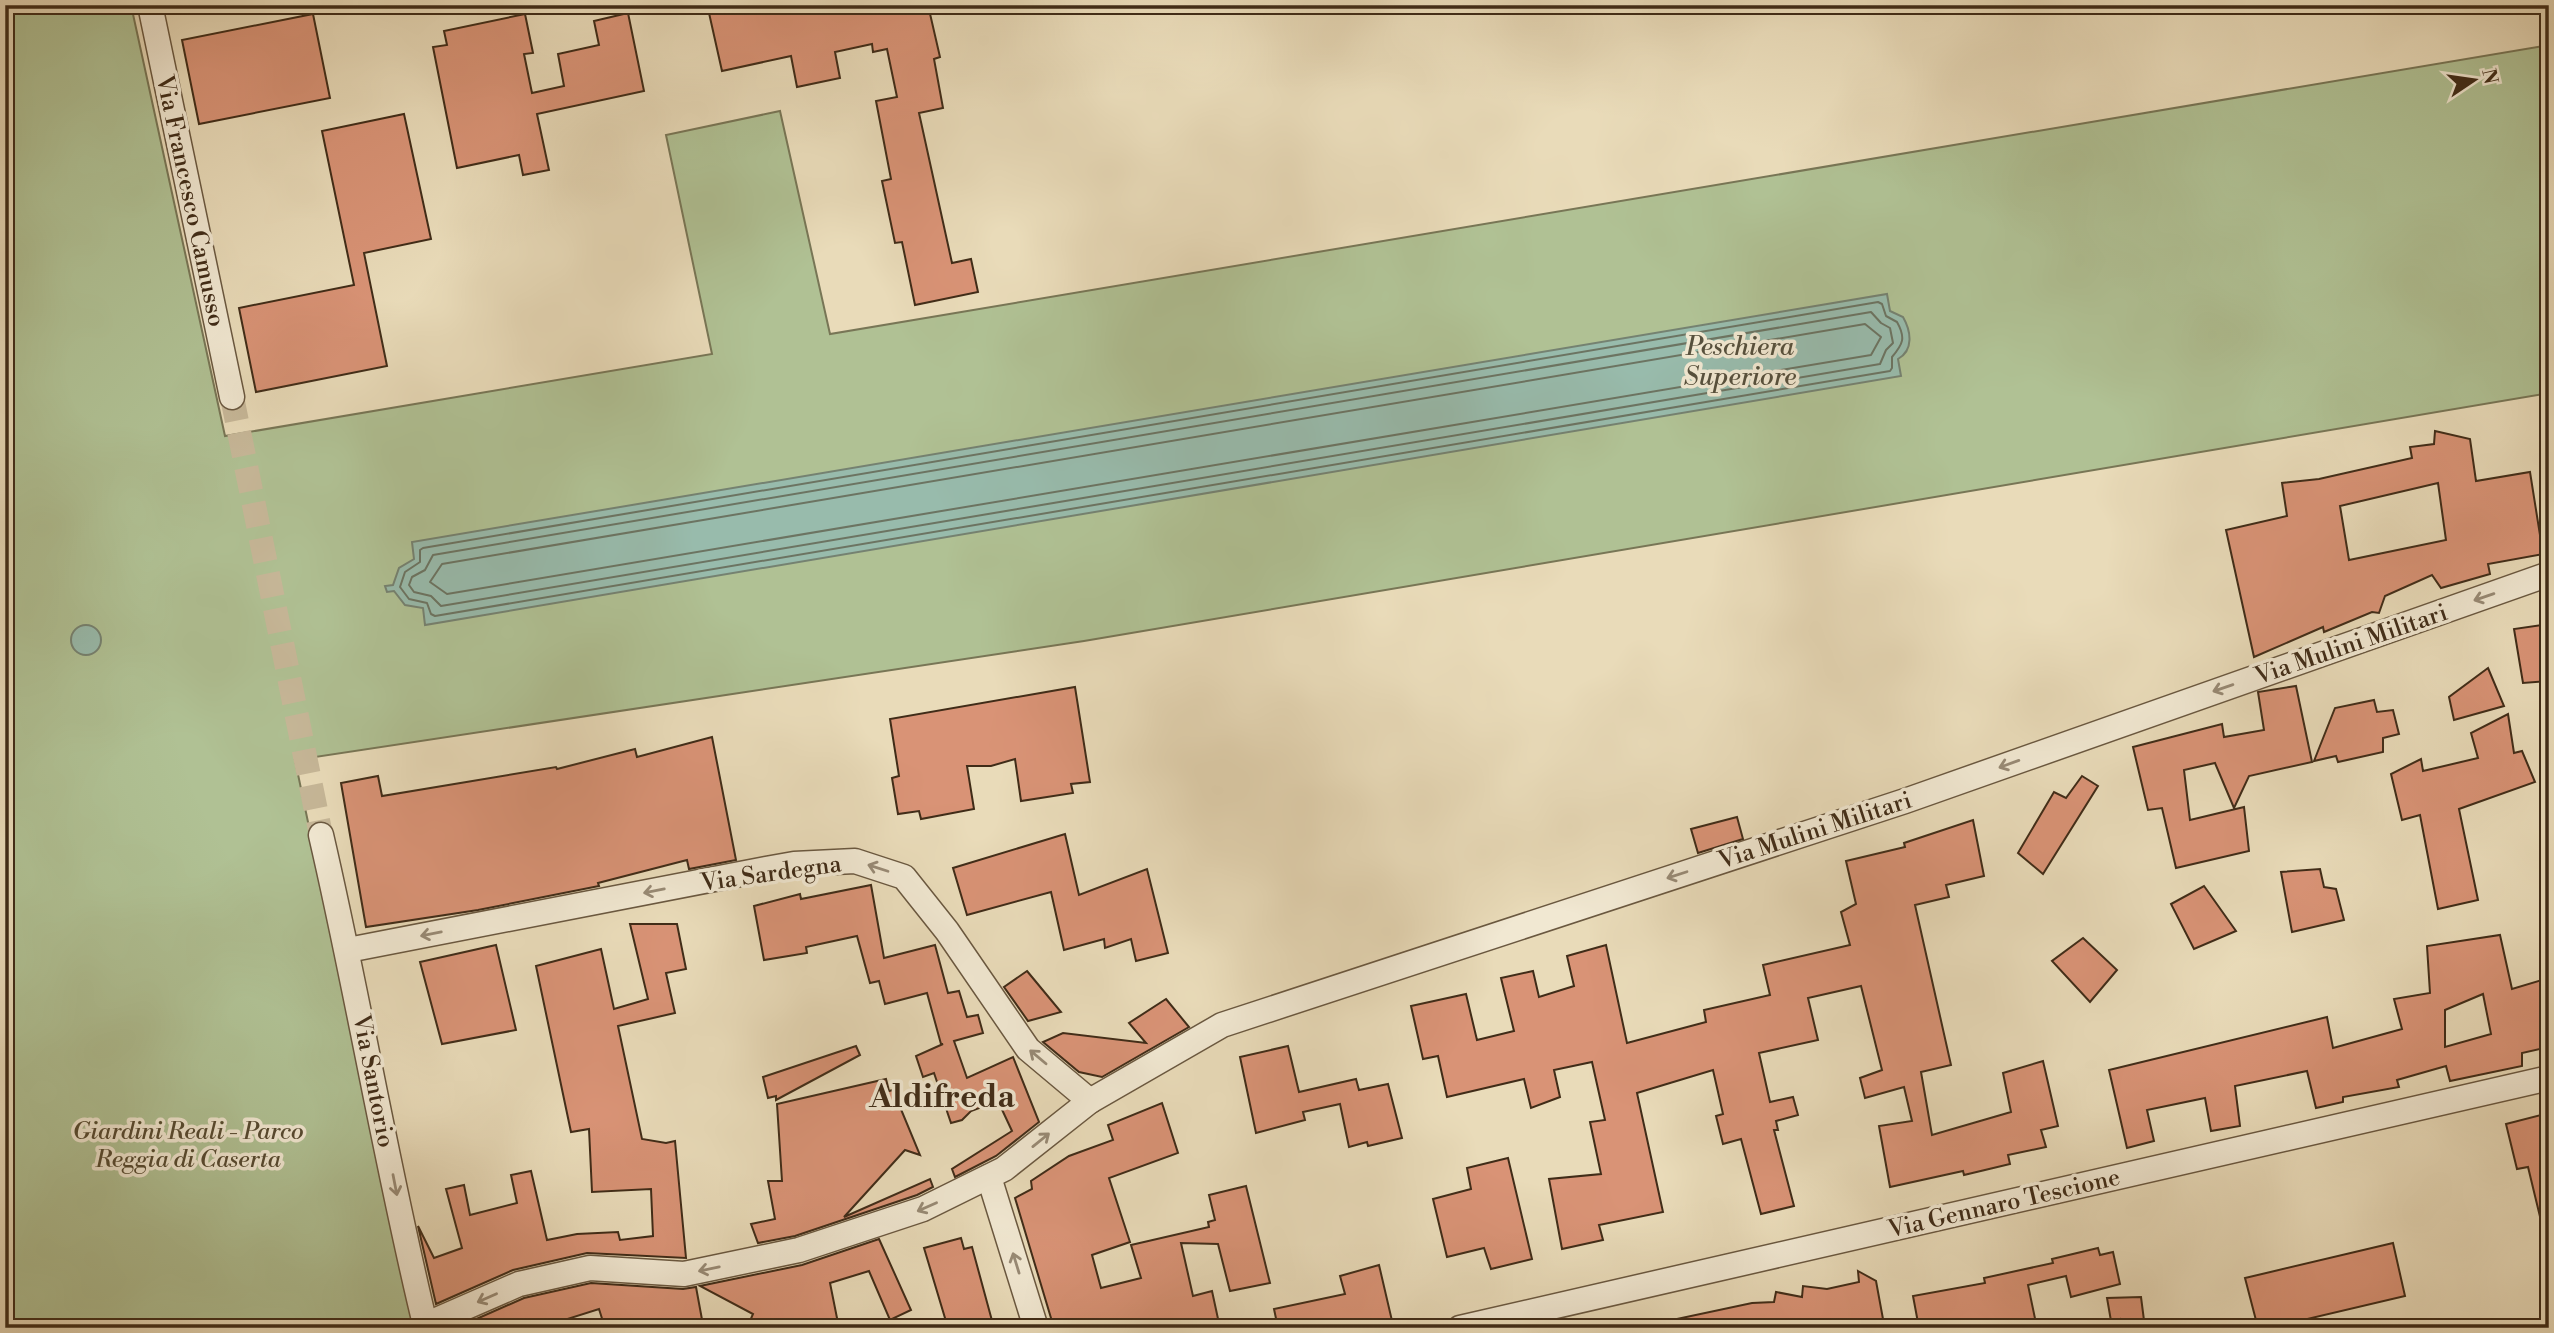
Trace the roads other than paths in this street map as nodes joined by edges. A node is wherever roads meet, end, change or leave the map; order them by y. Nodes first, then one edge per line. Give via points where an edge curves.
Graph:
1 (150, 5) edge
2 (232, 397) tunnel mouth
3 (2549, 574) edge
4 (321, 835) tunnel mouth
5 (348, 950) junction
6 (2549, 1078) edge
7 (1090, 1101) junction
8 (989, 1177) junction
9 (426, 1327) edge
10 (1036, 1328) edge
11 (1460, 1328) edge

1 - 2 street, Via Francesco Camusso
3 -> 7 street, Via Mulini Militari via 1905,800 1222,1025
4 - 5 street, Via Santorio
7 -> 5 street, Via Sardegna via 1028,1049 904,877 855,861 794,864
5 -> 9 street, Via Santorio
6 - 11 street, Via Gennaro Tescione
8 -> 7 street, Via Mulini Militari
8 -> 9 street, Via Mulini Militari via 923,1209 799,1250 684,1274 590,1268 519,1284
10 -> 8 street

